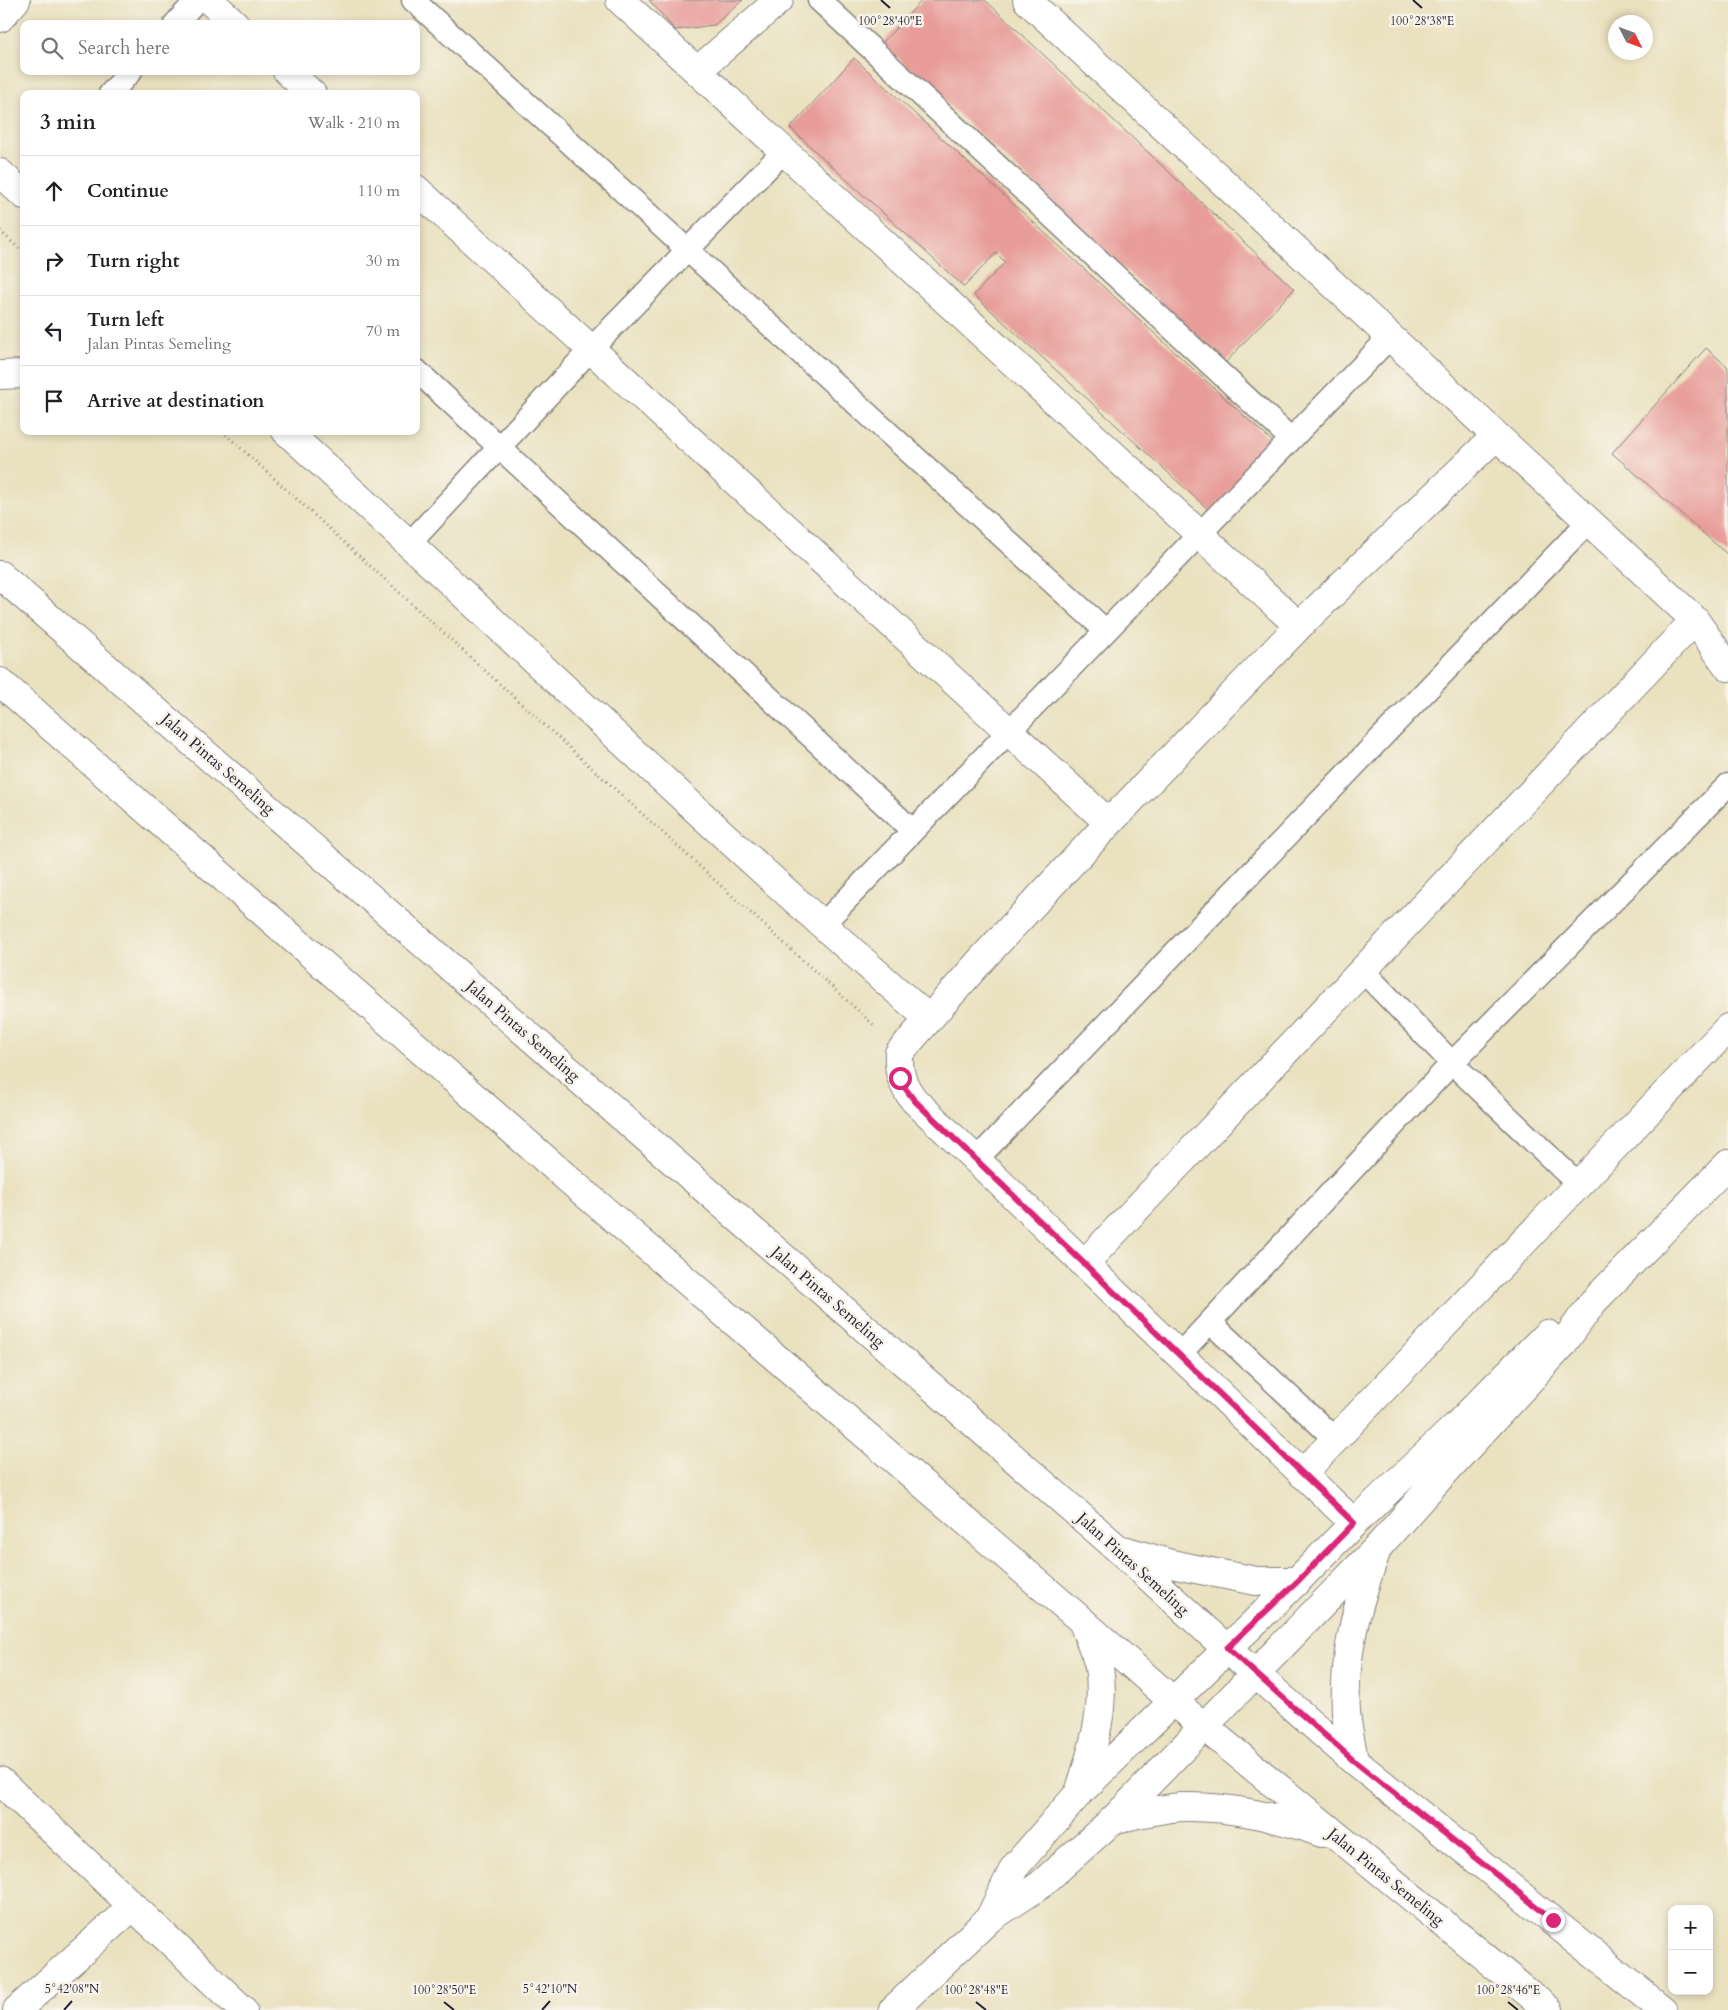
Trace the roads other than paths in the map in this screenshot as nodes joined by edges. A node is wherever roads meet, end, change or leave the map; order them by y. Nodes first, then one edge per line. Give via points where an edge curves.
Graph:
1 (16, 0) edge
2 (197, 0) edge
3 (209, 0) edge
4 (413, 0) edge
5 (620, 0) edge
6 (779, 0) edge
7 (819, 0) edge
8 (1026, 0) edge
9 (0, 18) edge
10 (179, 20) edge
11 (231, 20) edge
12 (697, 71) junction
13 (128, 75) edge
14 (291, 75) edge
15 (116, 90) edge
16 (308, 90) edge
17 (784, 151) junction
18 (0, 173) edge
19 (20, 189) edge
20 (420, 193) edge
21 (687, 250) junction
22 (1390, 337) junction
23 (591, 349) junction
24 (20, 374) edge
25 (420, 374) edge
26 (0, 375) edge
27 (290, 435) edge
28 (1496, 436) junction
29 (1291, 439) junction
30 (499, 447) junction
31 (1588, 522) junction
32 (1200, 534) junction
33 (410, 544) junction
34 (0, 575) edge
35 (1695, 620) junction
36 (1299, 626) junction
37 (1106, 631) junction
38 (1728, 668) edge
39 (0, 682) edge
40 (1009, 731) junction
41 (1728, 785) edge
42 (1109, 823) junction
43 (913, 831) junction
44 (822, 925) junction
45 (1362, 971) junction
46 (928, 1019) junction
47 (1728, 1028) edge
48 (1452, 1063) junction
49 (976, 1160) junction
50 (1728, 1164) edge
51 (1579, 1185) junction
52 (1084, 1264) junction
53 (1593, 1302) junction
54 (1210, 1322) junction
55 (1179, 1355) junction
56 (1335, 1439) junction
57 (1302, 1474) junction
58 (1354, 1523) junction
59 (1378, 1547) junction
60 (1117, 1548) junction
61 (1298, 1581) junction
62 (1081, 1620) junction
63 (1227, 1648) junction
64 (1255, 1673) junction
65 (1173, 1701) junction
66 (1204, 1727) junction
67 (1354, 1761) junction
68 (0, 1781) edge
69 (1080, 1793) junction
70 (1114, 1819) junction
71 (1337, 1838) junction
72 (132, 1907) junction
73 (990, 1919) junction
74 (23, 2008) edge
75 (243, 2010) edge
76 (893, 2010) edge
77 (1549, 2010) edge
78 (1663, 2010) edge

1 - 9 street
2 - 10 lane
3 - 11 street
4 - 21 lane
5 - 12 street
6 - 12 street
7 - 29 lane
8 - 22 street
12 - 17 street
13 - 15 lane
14 - 16 street
17 - 21 lane
17 - 32 street
18 - 19 street
20 - 23 street
21 - 23 lane
21 - 37 lane
22 - 28 street
22 - 29 lane
23 - 30 lane
23 - 40 street
24 - 26 street
25 - 30 lane
27 - 33 street
28 - 31 street
28 - 36 street
29 - 32 lane
30 - 33 lane
30 - 43 lane
31 - 35 street
31 - 49 lane
32 - 36 street
32 - 37 lane
33 - 44 street
34 - 60 street, Jalan Pintas Semeling
35 - 38 street
35 - 45 street
36 - 42 street
37 - 40 lane
39 - 62 street, Jalan Pintas Semeling via 568,1179
40 - 42 street
40 - 43 lane
41 - 48 lane
42 - 46 street
43 - 44 lane
44 - 46 street
45 - 48 lane
45 - 52 street
46 - 49 street via 899,1053 900,1078 914,1100
47 - 51 street
48 - 51 lane
48 - 54 lane
49 - 52 street
50 - 53 street
51 - 56 street
52 - 55 street
53 - 58 street via 1550,1331
53 - 59 street via 1562,1345
54 - 55 lane
54 - 56 lane
55 - 57 street
56 - 57 street
57 - 58 street
58 - 61 street
59 - 64 street
59 - 67 street via 1362,1590 1347,1660 1346,1712
60 - 61 street via 1223,1575 1256,1581
60 - 63 street, Jalan Pintas Semeling
61 - 63 street
62 - 65 street, Jalan Pintas Semeling
62 - 69 street via 1099,1665 1102,1704
63 - 64 street, Jalan Pintas Semeling
63 - 65 street
64 - 66 street
64 - 67 street, Jalan Pintas Semeling
65 - 66 street, Jalan Pintas Semeling
65 - 69 street
66 - 70 street
66 - 71 street, Jalan Pintas Semeling
67 - 78 street, Jalan Pintas Semeling
68 - 72 street
69 - 73 street via 1014,1868
70 - 71 street via 1181,1807 1232,1809 1286,1820
70 - 73 street via 1039,1886
71 - 77 street, Jalan Pintas Semeling
72 - 74 street
72 - 75 street
73 - 76 street

